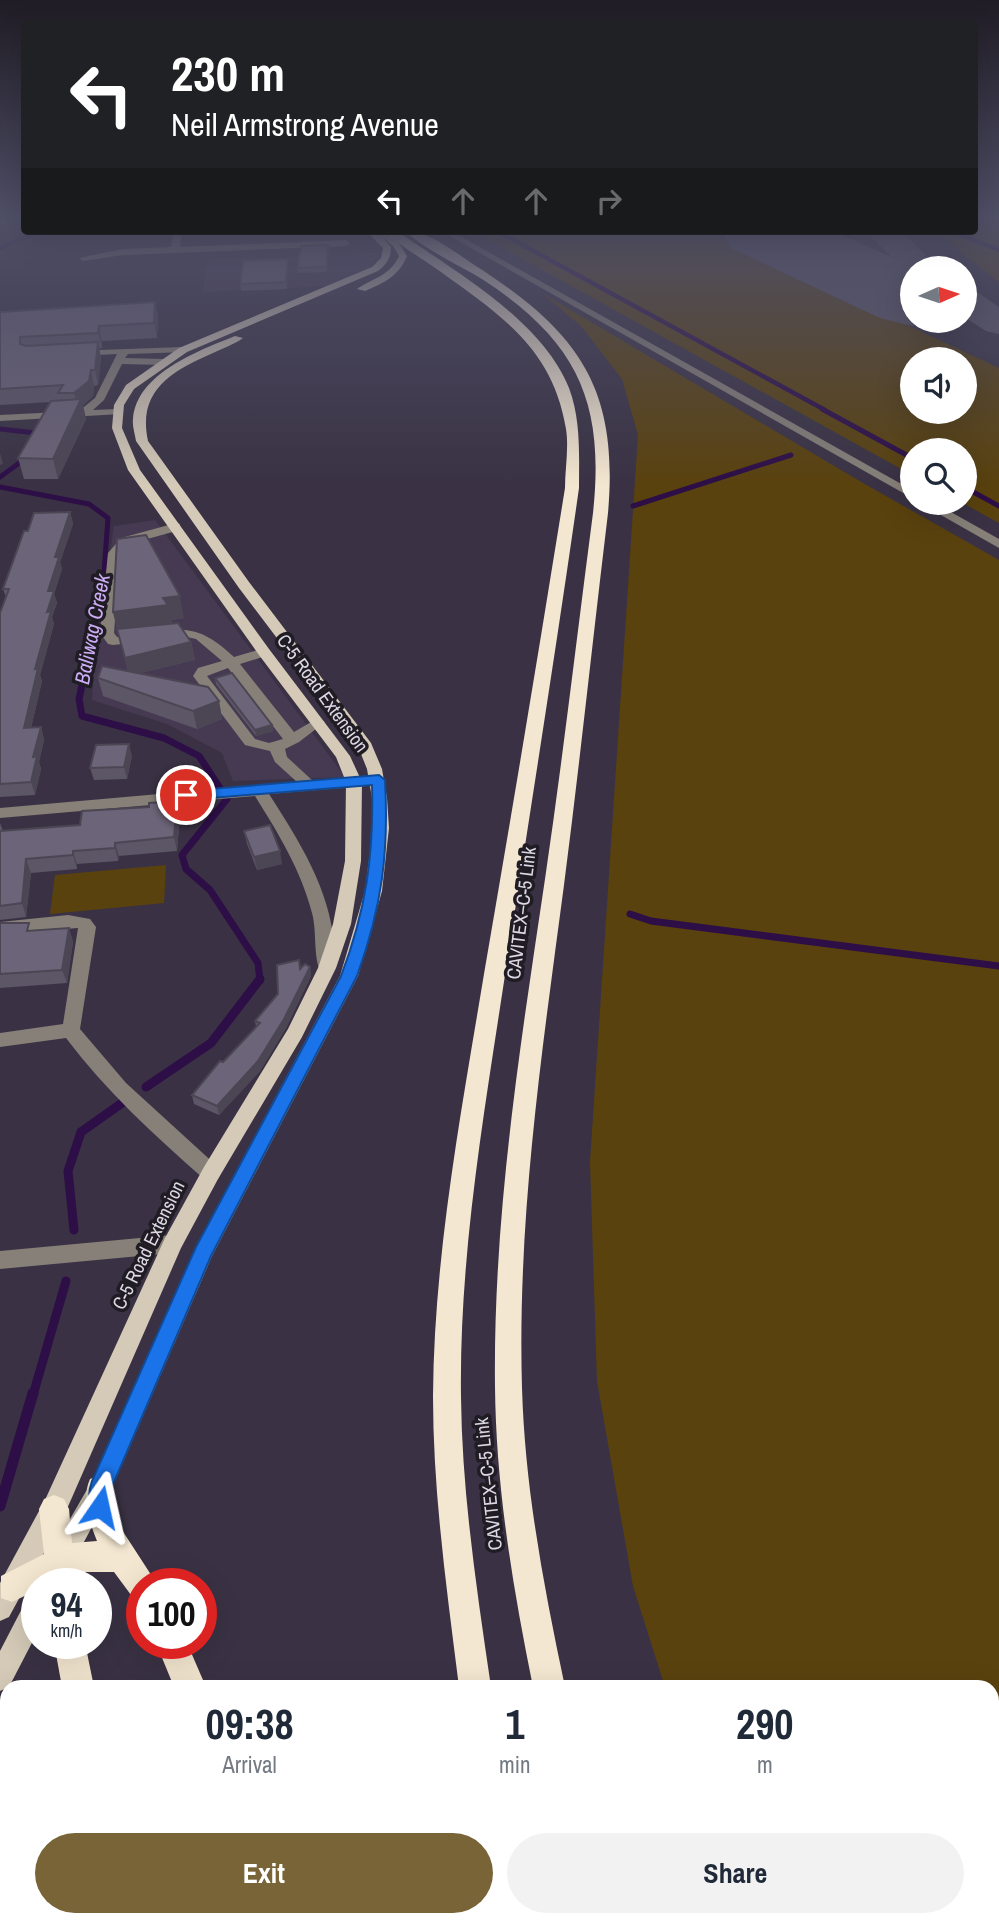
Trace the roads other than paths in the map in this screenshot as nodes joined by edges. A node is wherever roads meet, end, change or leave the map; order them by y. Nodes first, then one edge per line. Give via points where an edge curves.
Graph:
1 (288, 306) edge
2 (317, 306) edge
3 (494, 306) edge
4 (522, 306) edge
5 (577, 306) edge
6 (183, 350) junction
7 (57, 354) edge
8 (121, 356) junction
9 (164, 362) junction
10 (117, 412) junction
11 (82, 414) junction
12 (0, 418) edge
13 (900, 488) edge
14 (947, 515) edge
15 (176, 527) junction
16 (999, 544) edge
17 (264, 652) junction
18 (233, 662) junction
19 (318, 722) junction
20 (292, 740) junction
21 (277, 748) junction
22 (379, 780) junction
23 (354, 782) junction
24 (310, 786) junction
25 (259, 790) junction
26 (0, 813) edge
27 (0, 928) edge
28 (327, 968) junction
29 (71, 1030) junction
30 (0, 1040) edge
31 (211, 1173) junction
32 (172, 1244) junction
33 (0, 1260) edge
34 (100, 1489) junction
35 (54, 1509) junction
36 (120, 1558) junction
37 (56, 1568) edge
38 (60, 1568) edge
39 (68, 1568) edge
40 (128, 1568) edge
41 (6, 1597) edge
42 (21, 1637) edge
43 (72, 1659) edge
44 (178, 1659) edge
45 (0, 1678) edge
46 (77, 1680) edge
47 (187, 1680) edge
48 (474, 1680) edge
49 (548, 1680) edge

1 - 6 main road
2 - 22 main road, C-5 Road Extension via 168,373 141,404 136,428 244,585 364,743
3 - 48 highway, CAVITEX–C-5 Link via 545,356 558,377 573,432 572,488 478,1078 451,1282 450,1466
4 - 49 highway, CAVITEX–C-5 Link via 573,358 591,389 604,443 578,699 520,1157 509,1301 510,1425 519,1513
5 - 13 street
6 - 8 street
6 - 9 main road
7 - 8 street
8 - 9 street
8 - 11 street via 99,400
9 - 10 main road via 130,387
10 - 11 street
10 - 15 main road, C-5 Road Extension via 117,428 134,470
11 - 12 street
14 - 16 street
15 - 17 main road, C-5 Road Extension
15 - 18 street via 118,545 107,633 113,641 130,642 191,633
17 - 18 street
17 - 19 main road, C-5 Road Extension
18 - 20 street
18 - 21 street via 202,671 200,676 250,742
19 - 20 street
19 - 23 main road, C-5 Road Extension via 344,756
20 - 21 street
21 - 24 street via 280,759
22 - 23 street
22 - 34 main road, C-5 Road Extension via 374,891 366,931 349,976 203,1253
23 - 24 street
23 - 28 main road, C-5 Road Extension via 353,861 342,924
24 - 25 street
25 - 26 street
25 - 28 street via 295,848 320,901
27 - 29 street via 68,921 87,927
28 - 31 main road, C-5 Road Extension via 296,1032
29 - 30 street
29 - 31 street via 143,1114
31 - 32 main road, C-5 Road Extension
32 - 33 street
32 - 35 main road, C-5 Road Extension
34 - 36 highway via 102,1520
34 - 38 main road, C-5 Road Extension
35 - 37 highway
35 - 41 main road, C-5 Road Extension
36 - 39 highway via 88,1554
36 - 40 highway
42 - 45 main road
43 - 46 highway
44 - 47 highway

